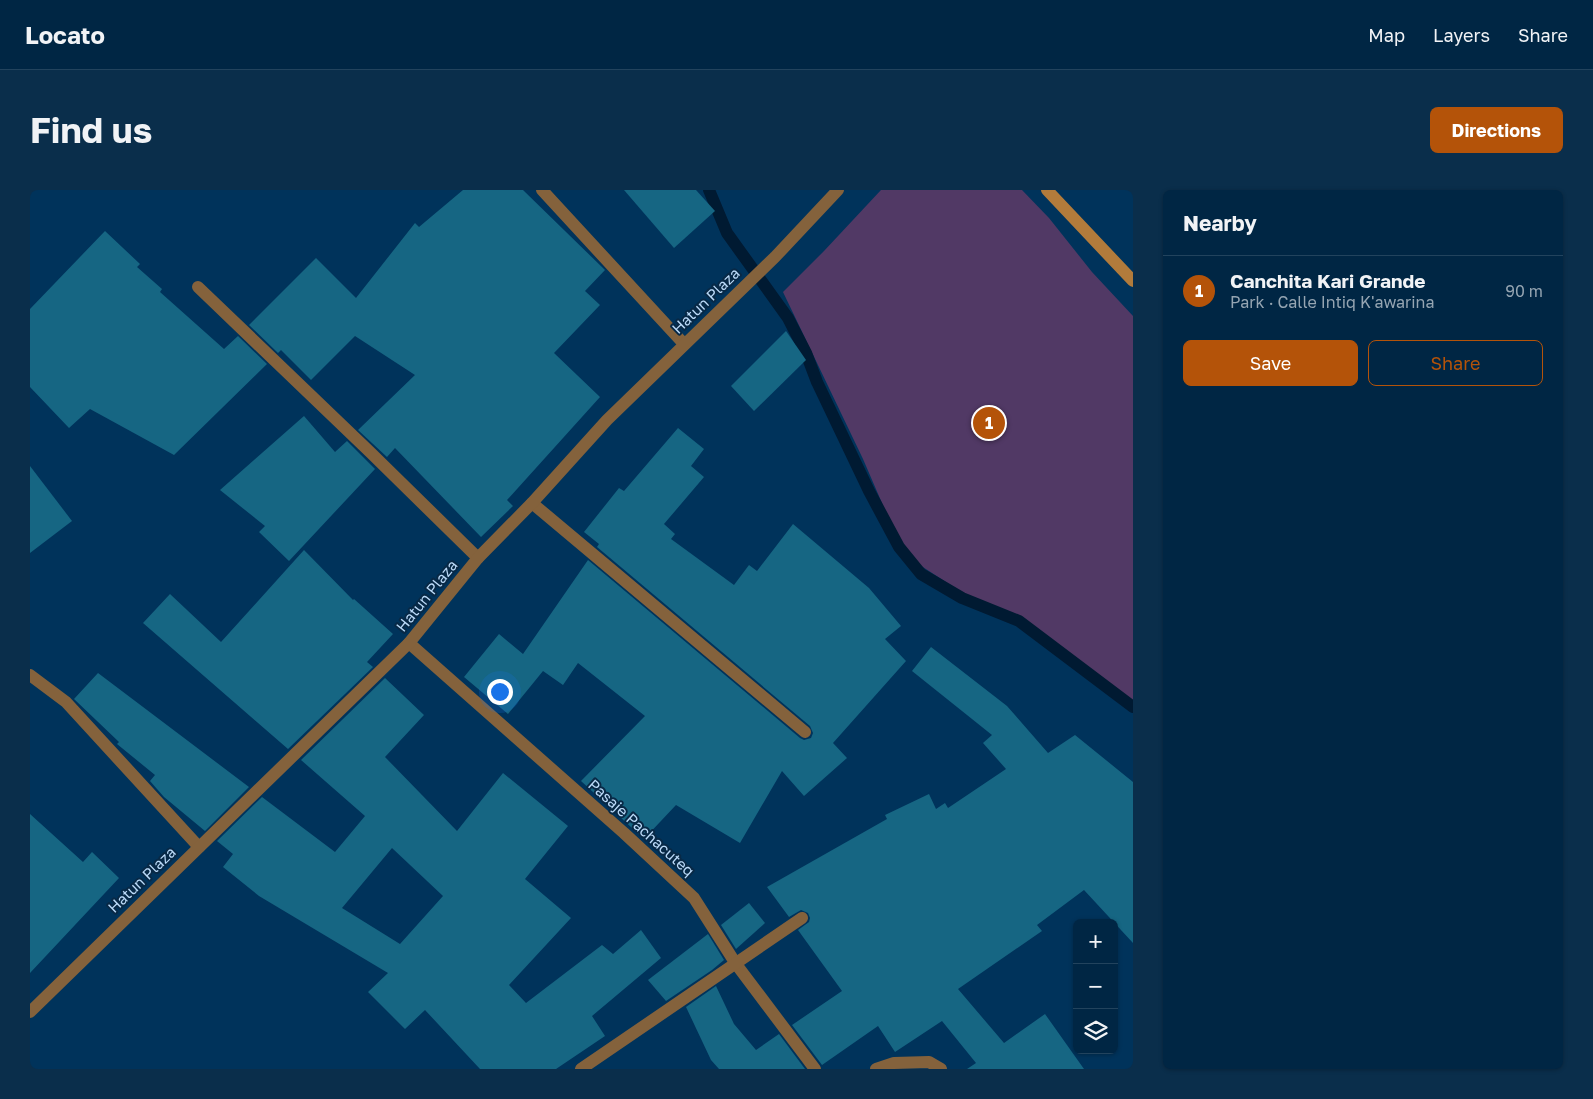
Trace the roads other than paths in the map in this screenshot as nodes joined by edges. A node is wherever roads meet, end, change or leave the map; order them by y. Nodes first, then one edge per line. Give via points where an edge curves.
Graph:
1 (542, 190) edge
2 (838, 190) edge
3 (1046, 190) edge
4 (1133, 281) edge
5 (198, 287) dead end
6 (684, 344) junction
7 (532, 503) junction
8 (478, 558) junction
9 (409, 643) junction
10 (30, 675) edge
11 (806, 732) dead end
12 (200, 847) junction
13 (802, 918) dead end
14 (736, 964) junction
15 (30, 1012) edge
16 (581, 1069) edge
17 (815, 1069) edge
18 (876, 1069) edge
19 (941, 1069) edge

1 - 6 street
2 - 6 street, Hatun Plaza via 775,258
3 - 4 street
5 - 8 street
6 - 7 street, Hatun Plaza via 607,420
7 - 8 street, Hatun Plaza
7 - 11 street
8 - 9 street, Hatun Plaza
9 - 12 street, Hatun Plaza
9 - 14 street, Pasaje Pachacuteq via 694,898
10 - 12 street via 66,702
12 - 15 street, Hatun Plaza
13 - 14 street
14 - 16 street
14 - 17 street, Pasaje Pachacuteq
18 - 19 street via 894,1063 929,1062

